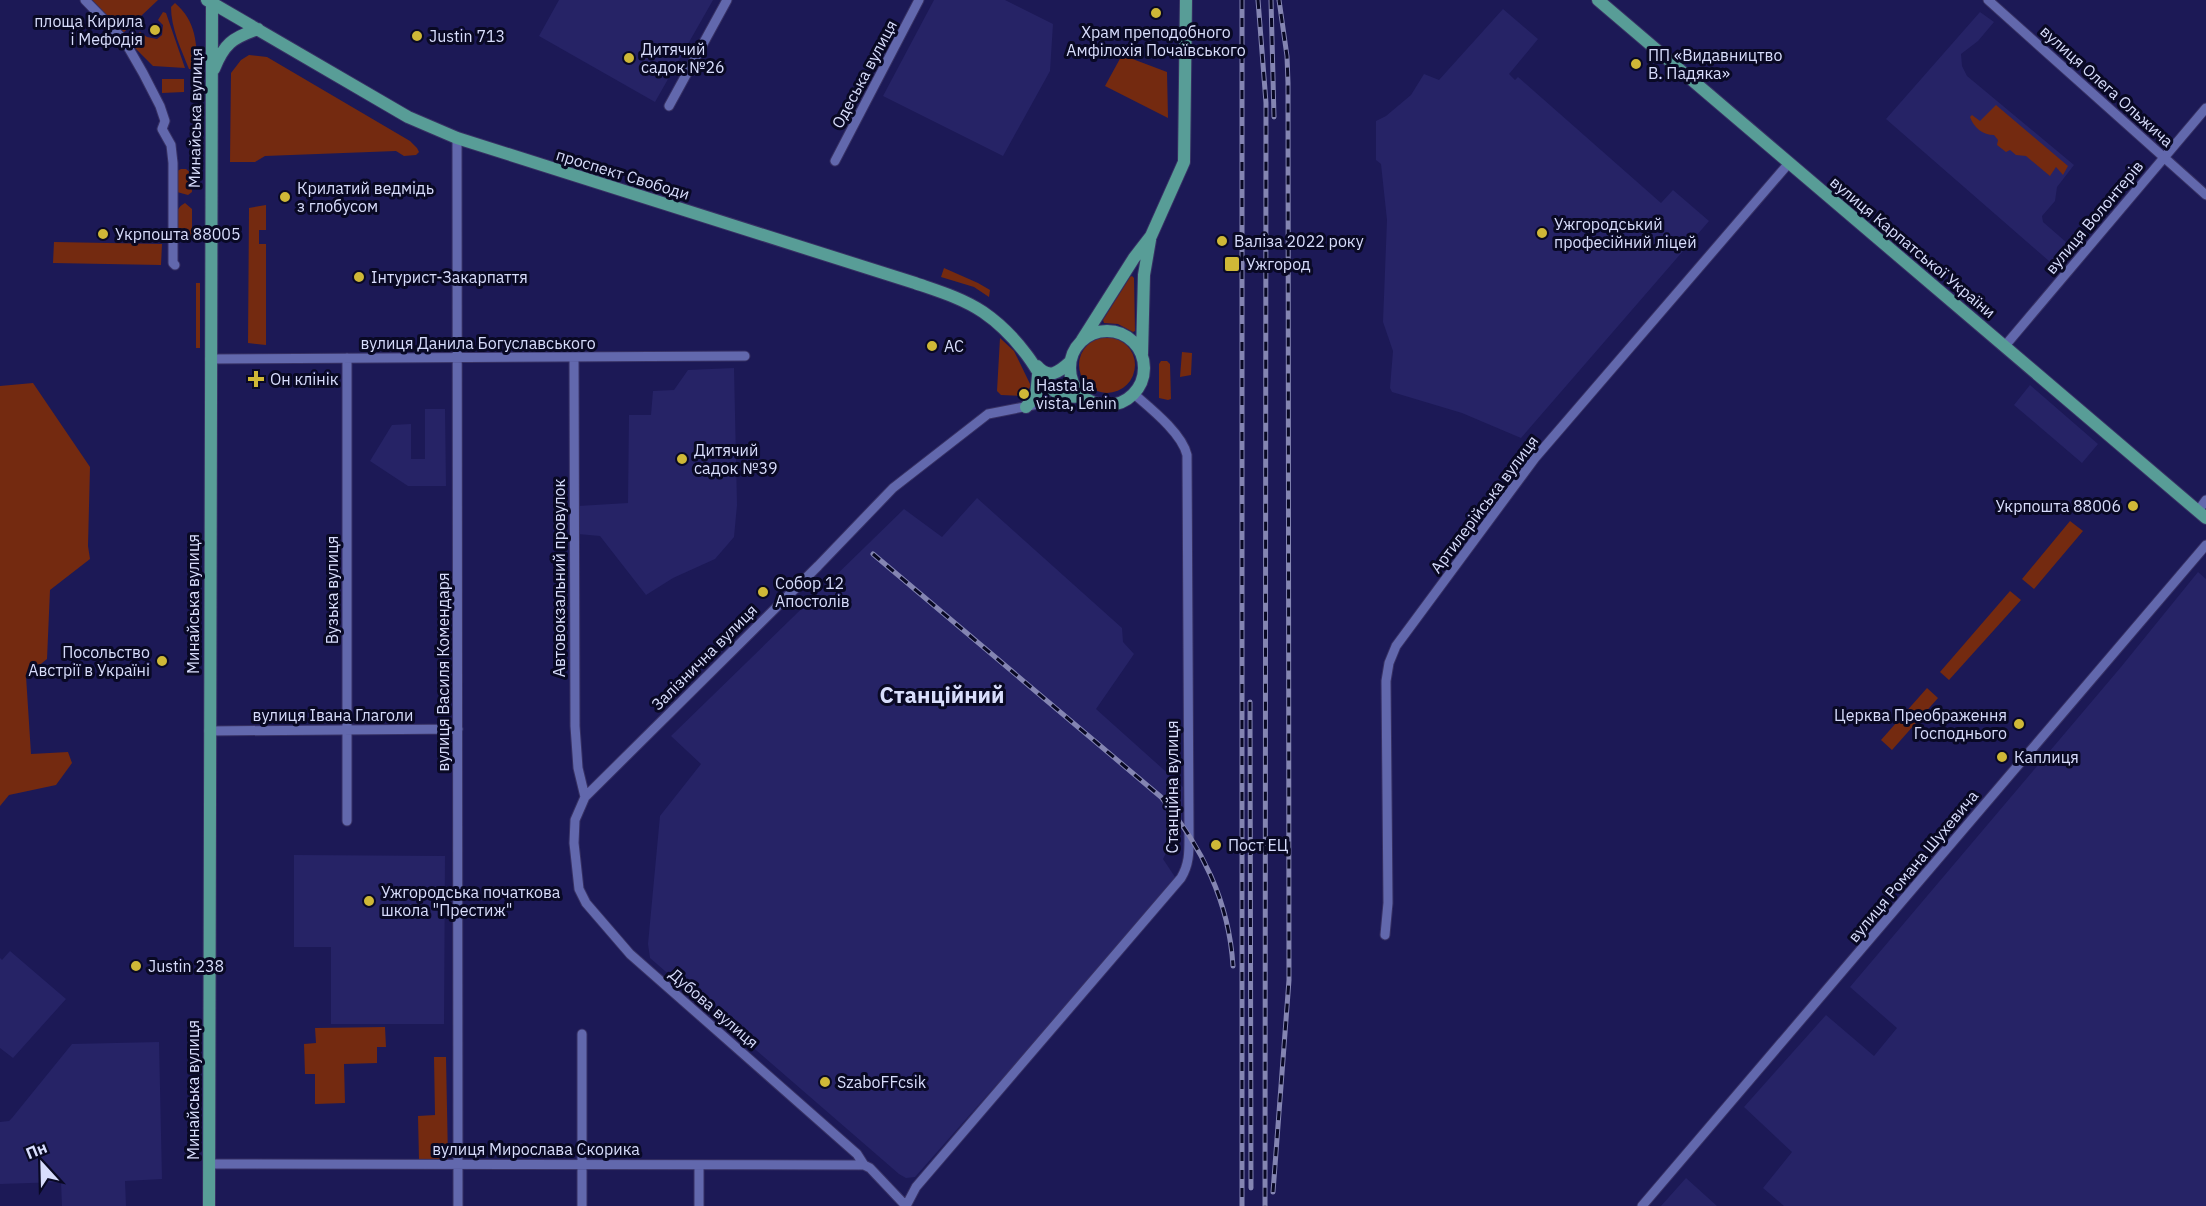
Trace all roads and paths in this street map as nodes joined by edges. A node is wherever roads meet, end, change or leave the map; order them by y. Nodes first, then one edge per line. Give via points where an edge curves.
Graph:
1 (85, 0) edge
2 (727, 0) edge
3 (919, 0) edge
4 (1185, 0) edge
5 (1598, 0) edge
6 (211, 1) edge
7 (1993, 2) edge
8 (258, 29) junction
9 (211, 75) junction
10 (669, 106) dead end
11 (2206, 108) edge
12 (457, 138) junction
13 (2164, 157) junction
14 (835, 161) dead end
15 (1789, 163) junction
16 (2206, 195) edge
17 (1150, 236) junction
18 (175, 265) dead end
19 (1082, 340) junction
20 (2004, 347) junction
21 (1142, 354) junction
22 (745, 356) dead end
23 (574, 357) junction
24 (347, 358) junction
25 (457, 358) junction
26 (210, 359) junction
27 (1032, 362) junction
28 (1070, 362) junction
29 (1038, 375) junction
30 (1134, 394) junction
31 (1083, 396) junction
32 (1069, 398) junction
33 (1026, 407) junction
34 (2206, 501) edge
35 (2202, 515) edge
36 (2206, 545) edge
37 (458, 729) junction
38 (209, 730) junction
39 (347, 730) junction
40 (585, 797) junction
41 (347, 821) dead end
42 (1385, 935) dead end
43 (582, 1034) dead end
44 (209, 1164) junction
45 (458, 1164) junction
46 (582, 1165) junction
47 (699, 1165) junction
48 (864, 1165) junction
49 (209, 1206) edge
50 (458, 1206) edge
51 (582, 1206) edge
52 (699, 1206) edge
53 (906, 1206) edge
54 (1642, 1206) edge

1 - 18 street via 124,40 160,106 165,121 162,129 171,145 173,163
2 - 10 street
3 - 14 street, Одеська вулиця
4 - 17 main road via 1185,156
5 - 15 main road, вулиця Карпатської України
6 - 8 main road, проспект Свободи
6 - 9 main road, Минайська вулиця
7 - 13 street, вулиця Олега Ольжича
8 - 9 main road via 230,42
8 - 12 main road, проспект Свободи via 408,117
9 - 26 main road, Минайська вулиця
11 - 13 street, вулиця Волонтерів
12 - 25 street, вулиця Василя Комендаря
12 - 27 main road, проспект Свободи via 951,296 995,322
13 - 16 street, вулиця Олега Ольжича
13 - 20 street, вулиця Волонтерів
15 - 20 main road, вулиця Карпатської України
15 - 42 street, Артилерійська вулиця via 1535,458 1396,646 1386,681
17 - 19 main road
17 - 21 main road via 1144,275
19 - 21 main road via 1111,330 1130,338
19 - 28 main road
20 - 35 main road, вулиця Карпатської України
21 - 30 main road via 1143,380
22 - 23 street, вулиця Данила Богуславського
23 - 25 street, вулиця Данила Богуславського
23 - 40 street, Автовокзальний провулок via 575,726
24 - 25 street, вулиця Данила Богуславського
24 - 26 street, вулиця Данила Богуславського
24 - 39 street, Вузька вулиця
25 - 37 street, вулиця Василя Комендаря
26 - 38 main road, Минайська вулиця
27 - 28 main road, проспект Свободи via 1050,374
27 - 29 main road, проспект Свободи
28 - 31 main road via 1071,377
29 - 32 main road, проспект Свободи
29 - 33 main road via 1036,396
30 - 31 main road via 1111,405
30 - 53 street, Станційна вулиця via 1160,417 1187,455 1187,868 916,1187
31 - 32 main road, Залізнична вулиця
32 - 33 street, Залізнична вулиця
33 - 40 street, Залізнична вулиця via 988,414 893,488
34 - 35 street
36 - 54 street, вулиця Романа Шухевича
37 - 39 street, вулиця Івана Глаголи
37 - 45 street, вулиця Василя Комендаря
38 - 39 street, вулиця Івана Глаголи
38 - 44 main road, Минайська вулиця
39 - 41 street, Вузька вулиця
40 - 48 street, Дубова вулиця via 575,820 574,843 579,889 586,903 630,954 857,1154
43 - 46 street
44 - 45 street, вулиця Мирослава Скорика
44 - 49 main road, Минайська вулиця
45 - 46 street, вулиця Мирослава Скорика
45 - 50 street, вулиця Василя Комендаря
46 - 47 street, вулиця Мирослава Скорика
46 - 51 street
47 - 48 street, вулиця Мирослава Скорика
47 - 52 street
48 - 53 street, Дубова вулиця

